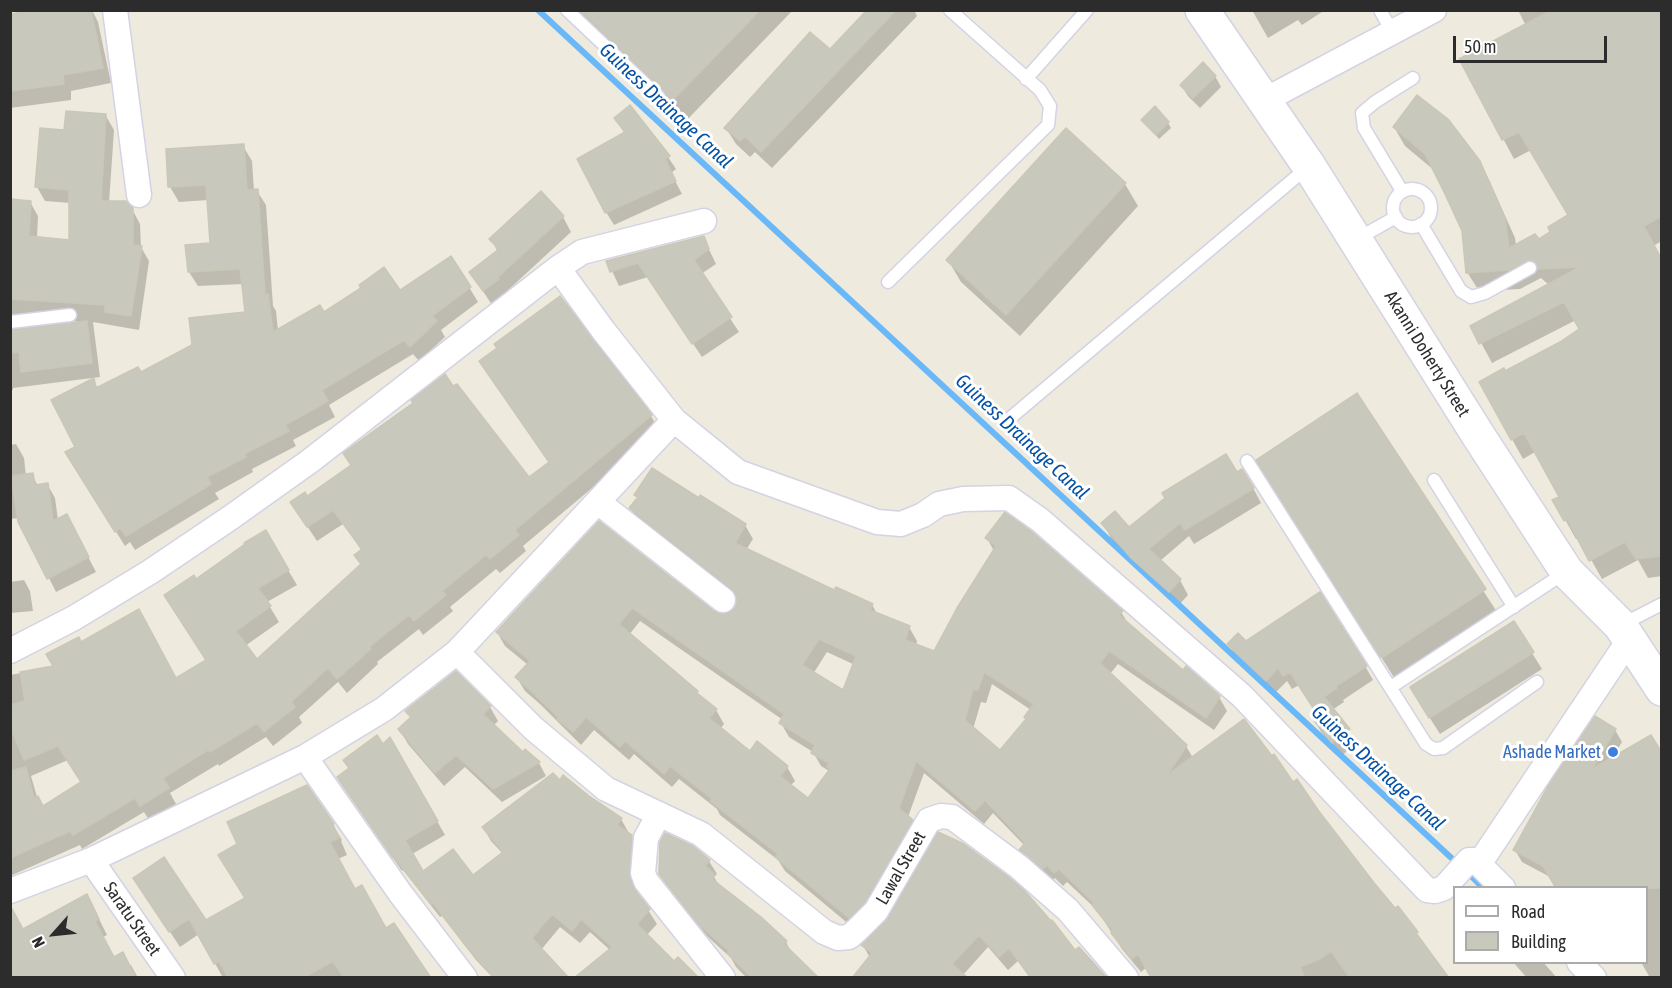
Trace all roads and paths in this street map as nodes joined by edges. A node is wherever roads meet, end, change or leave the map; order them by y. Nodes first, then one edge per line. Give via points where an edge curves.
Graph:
1 (115, 10) edge
2 (567, 10) edge
3 (950, 10) edge
4 (1086, 10) edge
5 (1202, 10) edge
6 (1380, 10) edge
7 (1434, 10) edge
8 (1393, 33) junction
9 (1413, 78) dead end
10 (1026, 80) junction
11 (658, 96) dead end
12 (1265, 100) junction
13 (1309, 166) junction
14 (1402, 191) junction
15 (139, 195) dead end
16 (1396, 217) junction
17 (704, 221) dead end
18 (1421, 225) junction
19 (1356, 240) junction
20 (558, 268) junction
21 (1530, 268) dead end
22 (888, 282) dead end
23 (70, 315) dead end
24 (10, 322) edge
25 (1010, 419) dead end
26 (674, 420) junction
27 (1247, 461) dead end
28 (1434, 480) dead end
29 (598, 502) junction
30 (1567, 572) junction
31 (723, 600) dead end
32 (1662, 604) edge
33 (1514, 607) junction
34 (1624, 632) junction
35 (10, 651) edge
36 (457, 652) junction
37 (1538, 682) dead end
38 (1391, 687) junction
39 (1662, 688) edge
40 (305, 757) junction
41 (659, 814) junction
42 (91, 860) junction
43 (1472, 865) junction
44 (1500, 886) edge
45 (10, 891) edge
46 (1580, 964) edge
47 (173, 978) edge
48 (465, 978) edge
49 (723, 978) edge
50 (1126, 978) edge
51 (1594, 978) edge

1 - 15 street
2 - 11 lane
3 - 10 lane
4 - 10 lane
5 - 12 street, Akanni Doherty Street
6 - 8 lane
7 - 8 street
8 - 12 street
9 - 14 lane via 1362,113 1364,129
10 - 22 lane via 1040,90 1050,106 1048,125
12 - 13 street, Akanni Doherty Street
13 - 19 street, Akanni Doherty Street
13 - 25 lane
14 - 16 lane via 1394,203
14 - 18 lane via 1417,189 1428,198 1431,213
16 - 18 lane via 1407,226
16 - 19 lane
17 - 20 street via 582,252
18 - 21 lane via 1461,291 1471,297
19 - 30 street, Akanni Doherty Street
20 - 26 street
20 - 35 street via 248,505 150,572
23 - 24 lane
26 - 29 street
26 - 43 street via 738,472 877,522 901,524 939,504 963,499 1008,498 1019,504 1242,696 1427,890 1444,888
27 - 38 lane
28 - 33 lane
29 - 31 street
29 - 36 street
30 - 33 lane
30 - 34 street, Akanni Doherty Street
32 - 34 lane
33 - 38 lane
34 - 39 street, Akanni Doherty Street
34 - 43 street
36 - 40 street via 384,709
36 - 41 street via 533,728 606,789
37 - 38 lane via 1443,748 1434,749 1426,744
40 - 42 street
40 - 48 street
41 - 49 street via 646,838 646,881
41 - 50 street, Lawal Street via 701,834 824,932 838,938 849,938 876,911 929,820 952,817 1068,910
42 - 45 street
42 - 47 street, Saratu Street
43 - 44 street
46 - 51 street

